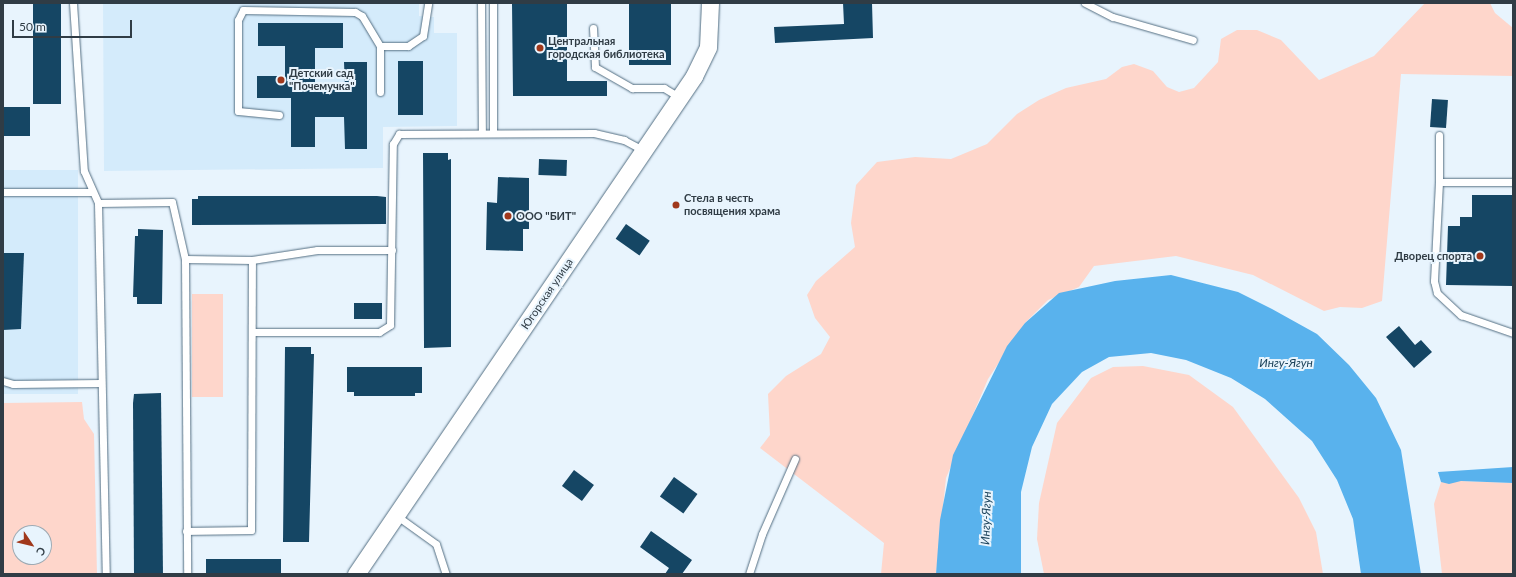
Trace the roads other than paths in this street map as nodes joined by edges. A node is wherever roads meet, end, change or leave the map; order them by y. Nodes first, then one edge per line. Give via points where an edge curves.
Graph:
1 (73, 3) edge
2 (428, 3) edge
3 (481, 3) edge
4 (493, 3) edge
5 (710, 3) edge
6 (1085, 3) edge
7 (291, 7) edge
8 (593, 28) dead end
9 (1193, 40) dead end
10 (380, 46) junction
11 (380, 92) dead end
12 (680, 97) junction
13 (279, 115) dead end
14 (482, 132) junction
15 (493, 132) junction
16 (1439, 135) dead end
17 (644, 150) junction
18 (1439, 182) junction
19 (1513, 182) edge
20 (3, 192) edge
21 (91, 192) junction
22 (98, 202) junction
23 (392, 250) junction
24 (185, 259) junction
25 (252, 260) junction
26 (252, 332) junction
27 (1513, 333) edge
28 (3, 381) edge
29 (100, 384) junction
30 (796, 459) dead end
31 (397, 516) junction
32 (186, 531) junction
33 (106, 574) edge
34 (187, 574) edge
35 (356, 574) edge
36 (446, 574) edge
37 (749, 574) edge

1 - 21 lane via 83,158
2 - 10 lane via 420,41 408,46
3 - 14 lane
4 - 15 lane
5 - 12 street, Югорская улица via 710,37 705,57
6 - 9 lane via 1113,17
7 - 10 lane via 355,12 362,16
7 - 13 lane via 243,10 238,20 238,111
8 - 12 lane via 595,67 632,88 664,88
10 - 11 lane
12 - 17 street, Югорская улица
14 - 15 lane
14 - 23 lane via 403,133 394,139
15 - 17 lane via 607,134
16 - 18 lane
17 - 31 street, Югорская улица
18 - 19 lane
18 - 27 lane via 1434,282 1437,293 1461,315
20 - 21 lane
21 - 22 lane
22 - 24 lane via 172,202
22 - 29 lane
23 - 25 lane via 317,250
23 - 26 lane via 393,318 385,330
24 - 25 lane
24 - 32 lane
25 - 26 lane
26 - 32 lane via 251,530
28 - 29 lane via 13,384
29 - 33 lane
30 - 37 lane via 762,534
31 - 35 street, Югорская улица
31 - 36 lane via 436,544
32 - 34 lane

